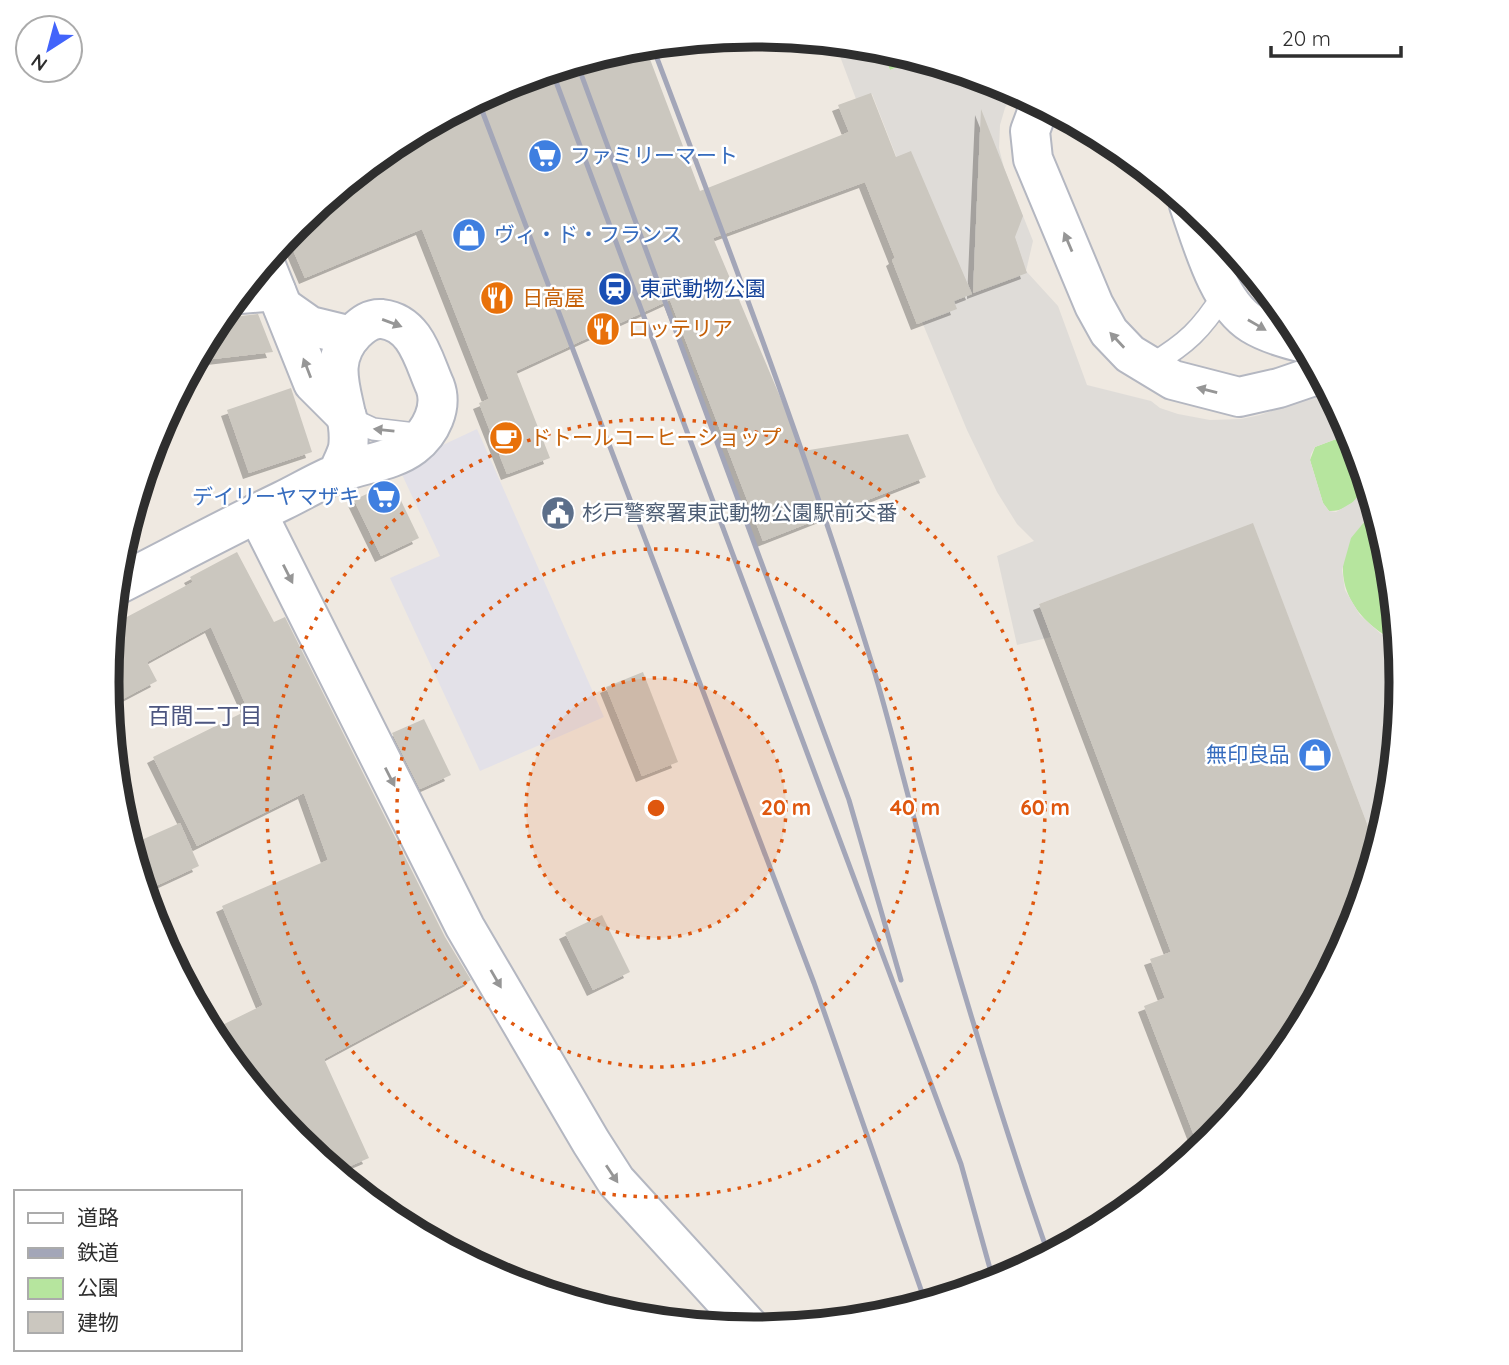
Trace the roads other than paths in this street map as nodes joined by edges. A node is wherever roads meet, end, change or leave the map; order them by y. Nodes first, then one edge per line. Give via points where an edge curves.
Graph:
1 (1036, 114) edge
2 (1198, 227) edge
3 (266, 289) edge
4 (1224, 294) junction
5 (351, 336) junction
6 (1289, 339) edge
7 (1151, 365) junction
8 (1311, 377) edge
9 (347, 417) junction
10 (424, 435) junction
11 (338, 473) junction
12 (257, 513) junction
13 (128, 579) edge
14 (740, 1317) edge

7 -> 1 street via 1130,354 1109,332 1094,305 1033,159 1030,131
2 - 4 street
3 - 5 street via 310,326
9 -> 3 street via 313,383
4 -> 6 street via 1251,324
4 - 7 lane via 1184,345
5 - 9 street via 338,360 337,376
5 -> 10 street via 376,318 404,327 414,338 439,397 438,410
8 -> 7 street via 1239,397 1173,380
10 -> 9 lane via 373,429
9 - 11 street via 348,449
10 - 11 street via 391,458
11 - 12 street
12 - 13 street
12 -> 14 street via 465,927 591,1142 616,1181

